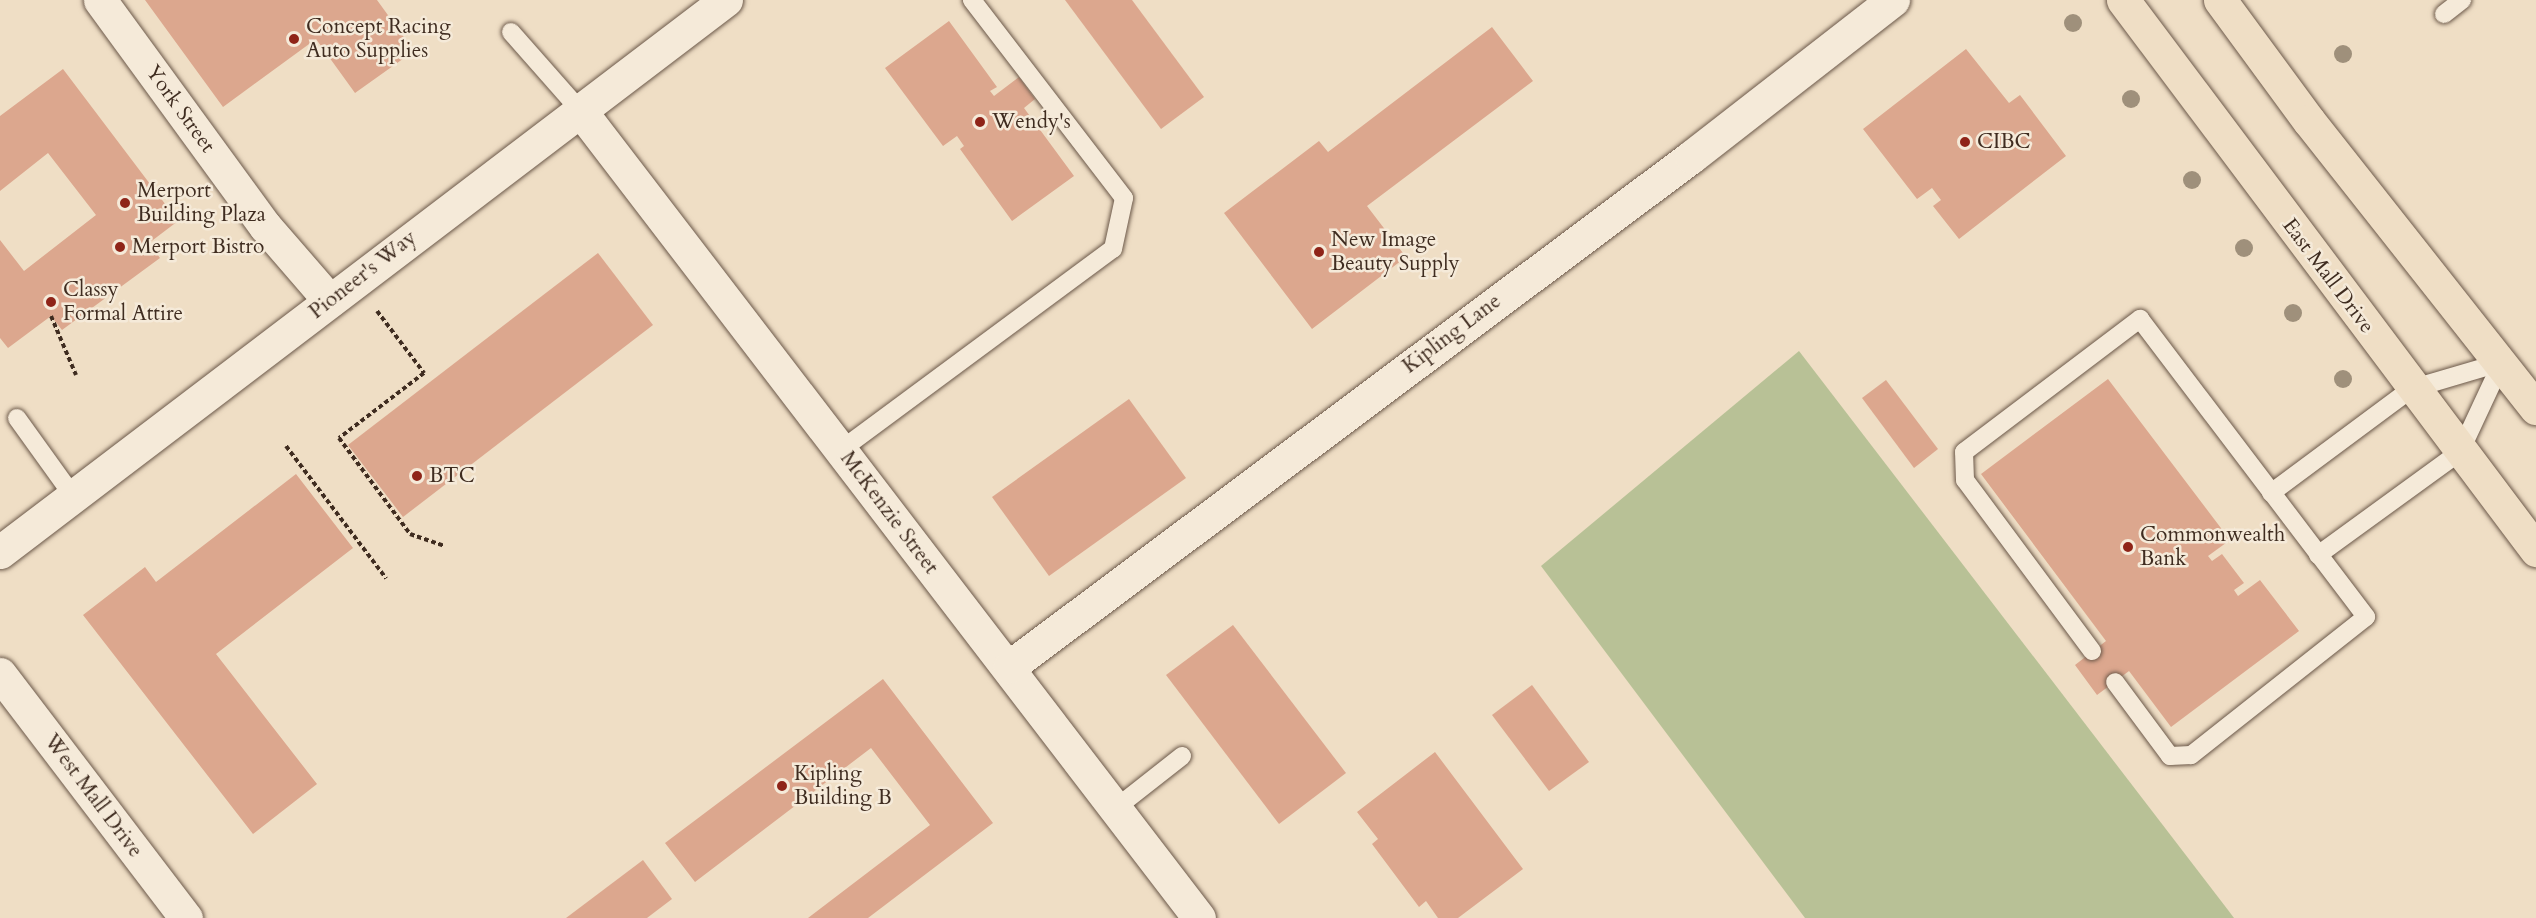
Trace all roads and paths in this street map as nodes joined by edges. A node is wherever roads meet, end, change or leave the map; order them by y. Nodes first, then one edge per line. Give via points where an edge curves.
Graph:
1 (100, 0) edge
2 (726, 0) edge
3 (972, 0) edge
4 (1893, 0) edge
5 (2123, 0) edge
6 (2220, 0) edge
7 (2462, 0) edge
8 (2444, 14) dead end
9 (511, 32) dead end
10 (579, 109) junction
11 (355, 282) junction
12 (330, 302) junction
13 (51, 315) dead end
14 (2502, 362) junction
15 (76, 375) dead end
16 (2411, 389) junction
17 (2536, 408) edge
18 (17, 418) dead end
19 (286, 446) dead end
20 (841, 450) junction
21 (2460, 452) junction
22 (2271, 493) junction
23 (73, 496) junction
24 (445, 546) dead end
25 (2536, 550) edge
26 (0, 552) edge
27 (2318, 555) junction
28 (386, 578) dead end
29 (2092, 651) dead end
30 (1010, 667) junction
31 (0, 674) edge
32 (2115, 682) dead end
33 (1182, 756) dead end
34 (1116, 808) junction
35 (186, 918) edge
36 (1199, 918) edge

1 - 12 street, York Street via 265,226
2 - 10 street, Pioneer's Way
3 - 20 lane via 1124,198 1113,249
4 - 30 street, Kipling Lane via 1691,158
5 - 16 main road, East Mall Drive
6 - 14 main road via 2309,122
7 - 8 lane
9 - 10 lane via 539,69
10 - 11 street, Pioneer's Way
10 - 20 street, McKenzie Street
11 - 12 street, Pioneer's Way
11 - 24 path via 424,373 339,438 410,534
12 - 23 street, Pioneer's Way
13 - 15 path
14 - 16 lane
14 - 17 main road
14 - 21 lane
16 - 21 main road, East Mall Drive
16 - 22 lane
18 - 23 lane
19 - 28 path
20 - 30 street, McKenzie Street
21 - 25 main road, East Mall Drive
21 - 27 lane
22 - 27 lane
22 - 29 lane via 2140,319 1964,452 1965,480
23 - 26 street, Pioneer's Way
27 - 32 lane via 2366,617 2191,755 2170,756
30 - 34 street, McKenzie Street
31 - 35 street, West Mall Drive
33 - 34 lane
34 - 36 street, McKenzie Street

